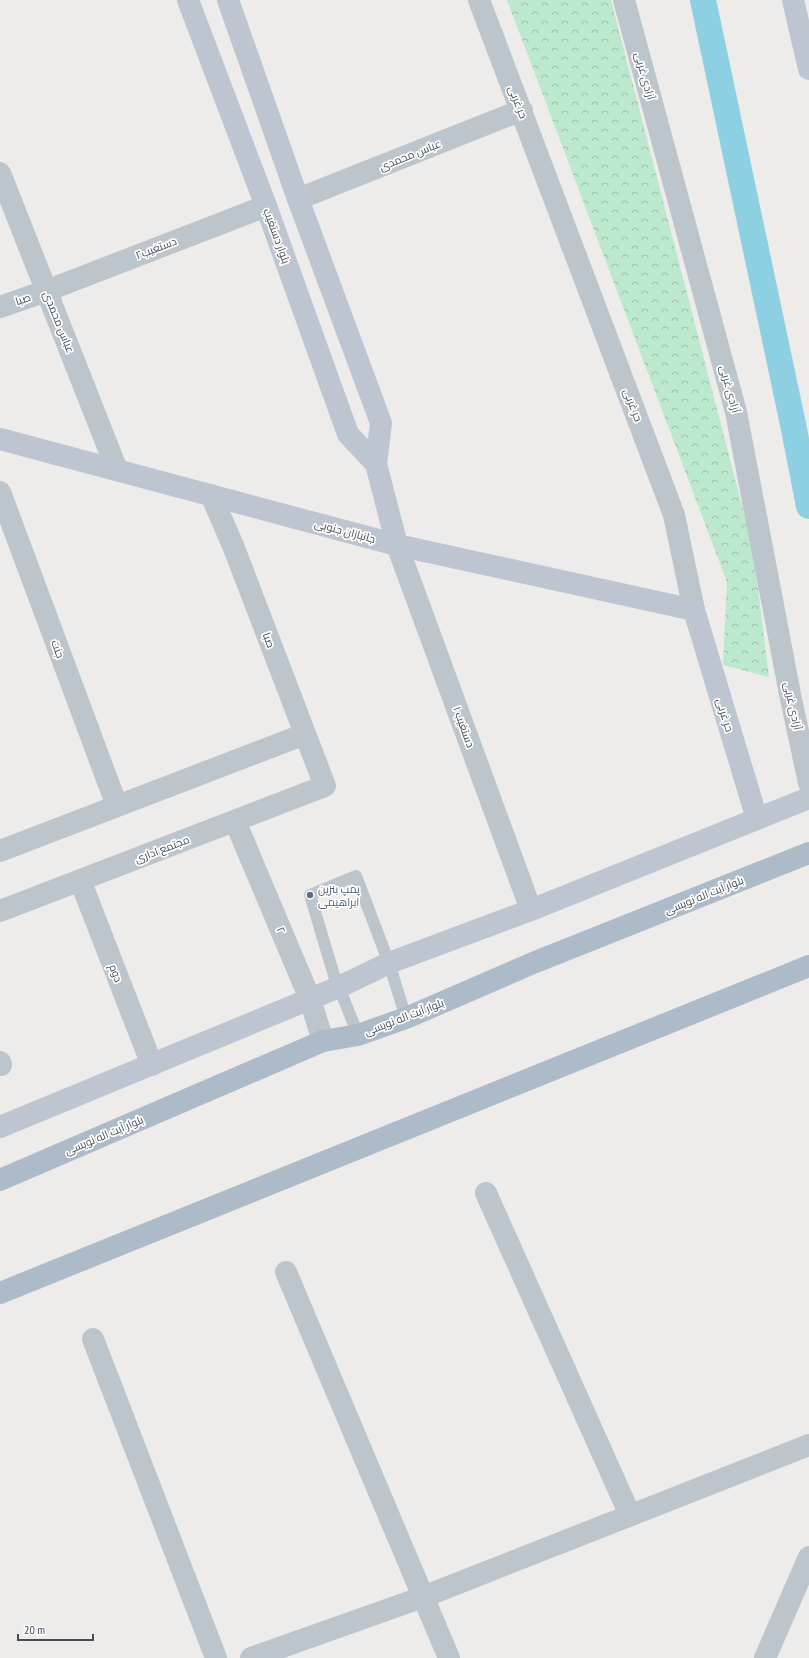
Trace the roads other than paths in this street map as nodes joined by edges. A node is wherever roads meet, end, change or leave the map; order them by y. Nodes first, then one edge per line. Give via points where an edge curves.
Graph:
1 (188, 0) edge
2 (228, 0) edge
3 (479, 0) edge
4 (624, 0) edge
5 (793, 0) edge
6 (809, 69) edge
7 (522, 110) junction
8 (0, 173) edge
9 (298, 199) junction
10 (266, 206) junction
11 (46, 291) junction
12 (0, 307) edge
13 (0, 439) edge
14 (376, 464) junction
15 (117, 470) junction
16 (0, 492) edge
17 (211, 495) junction
18 (397, 545) junction
19 (694, 610) junction
20 (305, 734) junction
21 (809, 783) edge
22 (325, 786) joint
23 (809, 798) edge
24 (117, 806) junction
25 (756, 819) junction
26 (235, 821) junction
27 (0, 850) edge
28 (809, 853) edge
29 (80, 880) junction
30 (531, 910) junction
31 (0, 911) edge
32 (389, 963) junction
33 (809, 966) edge
34 (339, 987) junction
35 (310, 999) junction
36 (406, 1018) junction
37 (358, 1034) junction
38 (323, 1041) junction
39 (152, 1065) junction
40 (0, 1127) edge
41 (0, 1180) edge
42 (486, 1193) dead end
43 (286, 1272) dead end
44 (0, 1293) edge
45 (93, 1339) dead end
46 (809, 1445) edge
47 (630, 1515) junction
48 (809, 1557) edge
49 (423, 1597) junction
50 (216, 1658) edge
51 (251, 1658) edge
52 (449, 1658) edge
53 (765, 1658) edge

1 - 10 street, بلوار دستغیب
2 - 9 street, بلوار دستغیب
3 - 7 street, حر غربی
4 - 21 street, آزادی غربی via 736,412
5 - 6 street
7 - 9 street, عباس محمدی
7 - 19 street, حر غربی via 674,514
8 - 11 street, عباس محمدی
9 - 14 street, بلوار دستغیب via 381,423
10 - 11 street, دستغیب۲
10 - 14 street, بلوار دستغیب via 348,434
11 - 12 street, صبا
11 - 15 street, عباس محمدی
13 - 15 street, جانبازان جنوبی
14 - 18 street, بلوار دستغیب
15 - 17 street, جانبازان جنوبی
16 - 24 street, جنت
17 - 18 street, جانبازان جنوبی
17 - 20 street, صبا via 234,548
18 - 19 street, جانبازان جنوبی
18 - 30 street, دستغیب ۱
19 - 25 street, حر غربی
20 - 22 street, صبا
20 - 24 street
22 - 26 street, مجتمع اداری
23 - 25 street
24 - 27 street
25 - 30 street
26 - 29 street, مجتمع اداری
26 - 35 street, ۲
28 - 36 main road, بلوار آیت اله نویسی via 533,963
29 - 31 street, مجتمع اداری
29 - 39 street, دوم
30 - 32 street
32 - 34 street
32 - 34 lane via 356,876 310,895
32 - 36 lane
33 - 44 main road
34 - 35 street
34 - 37 lane
35 - 38 street, ۲
35 - 39 street
36 - 37 main road, بلوار آیت اله نویسی
37 - 38 main road, بلوار آیت اله نویسی
38 - 41 main road, بلوار آیت اله نویسی
39 - 40 street
42 - 47 street
43 - 49 street
45 - 50 street
46 - 47 street
47 - 49 street
48 - 53 street
49 - 51 street
49 - 52 street

